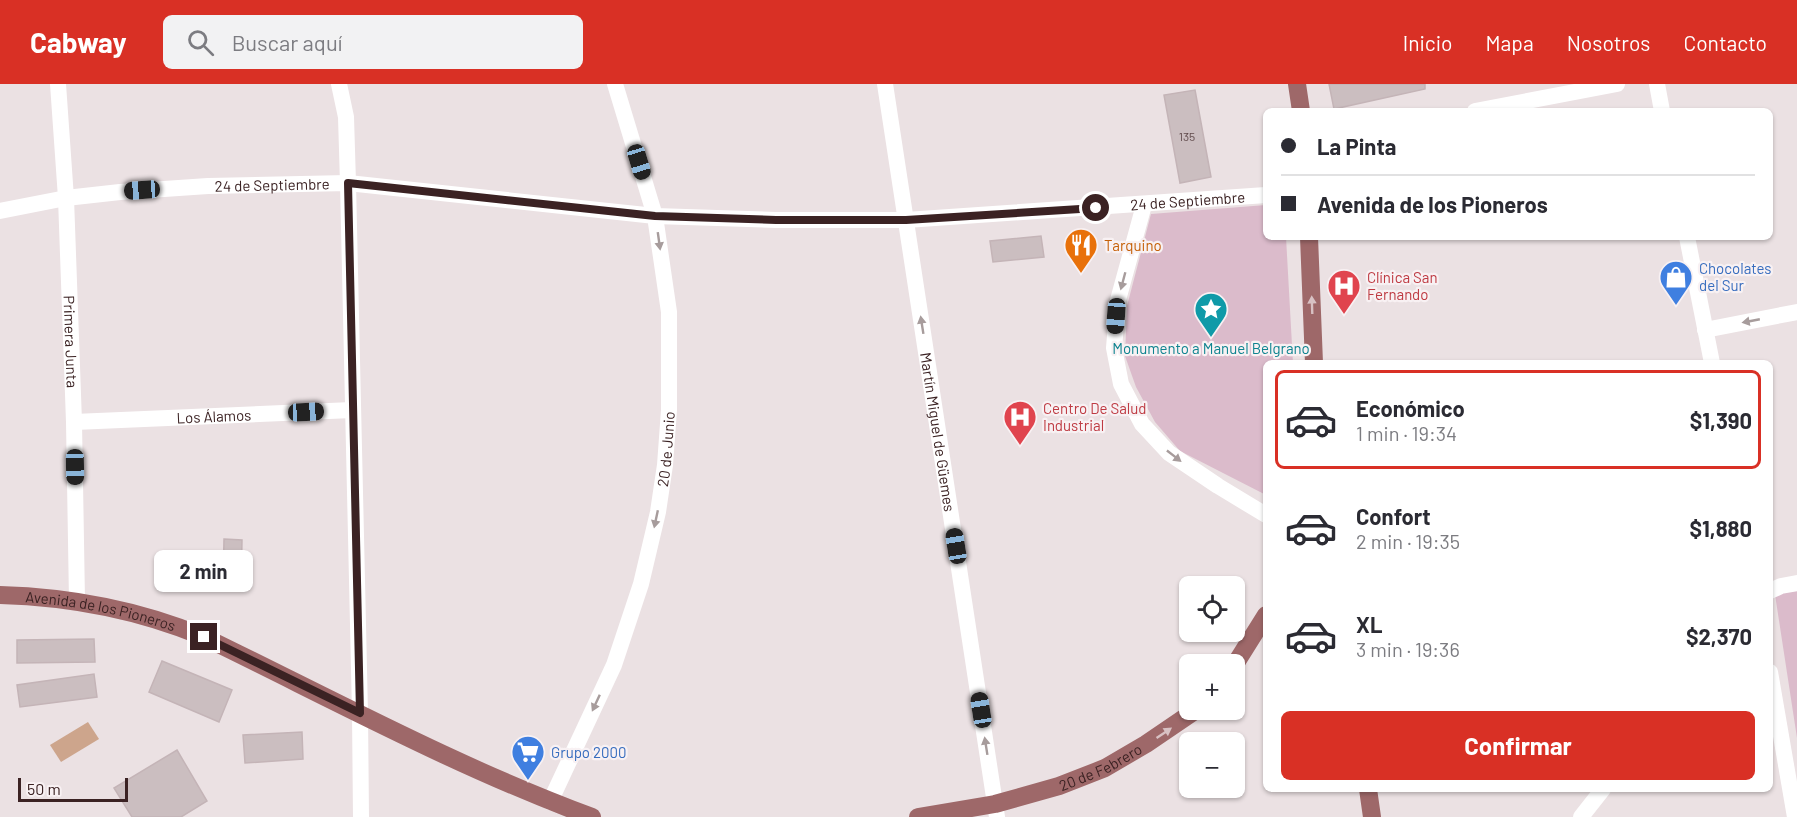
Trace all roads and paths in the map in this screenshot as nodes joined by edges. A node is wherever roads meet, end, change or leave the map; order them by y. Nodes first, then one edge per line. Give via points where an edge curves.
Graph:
1 (58, 84) edge
2 (339, 84) edge
3 (615, 84) edge
4 (885, 84) edge
5 (1297, 84) edge
6 (1617, 84) edge
7 (1657, 84) edge
8 (1301, 108) edge
9 (1491, 108) edge
10 (1661, 108) edge
11 (348, 183) junction
12 (1263, 195) edge
13 (66, 198) junction
14 (1144, 205) junction
15 (0, 211) edge
16 (655, 216) junction
17 (906, 220) junction
18 (1309, 240) edge
19 (1688, 240) edge
20 (1797, 312) edge
21 (1705, 330) junction
22 (1314, 360) edge
23 (1711, 360) edge
24 (352, 410) junction
25 (74, 422) junction
26 (1263, 513) edge
27 (1797, 583) edge
28 (1773, 590) edge
29 (0, 595) edge
30 (77, 601) junction
31 (1263, 620) edge
32 (1242, 654) edge
33 (1773, 690) edge
34 (360, 713) junction
35 (1181, 720) edge
36 (1368, 792) edge
37 (1601, 792) edge
38 (550, 802) junction
39 (996, 811) edge
40 (361, 817) edge
41 (592, 817) edge
42 (918, 817) edge
43 (1372, 817) edge
44 (1581, 817) edge
45 (1794, 817) edge

1 - 13 street, Primera Junta
2 - 11 street via 346,117
3 - 16 street, 20 de Junio
4 - 17 street, Martín Miguel de Güemes
5 - 8 main road
6 - 9 street
7 - 10 street
11 - 13 street, 24 de Septiembre via 208,186
11 - 16 street, 24 de Septiembre
11 - 24 street
12 - 14 street, 24 de Septiembre
13 - 15 street, 24 de Septiembre
13 - 25 street, Primera Junta
14 - 17 street, 24 de Septiembre
14 -> 26 street via 1118,300 1114,348 1121,384 1142,424 1169,453
16 - 17 street, 24 de Septiembre
16 -> 38 street, 20 de Junio via 669,312 670,362 665,465 658,512 641,584 614,664
39 -> 17 street, Martín Miguel de Güemes
22 -> 18 main road
19 - 21 street
20 -> 21 street
21 - 23 street
24 - 25 street, Los Álamos
24 - 34 street
25 - 30 street, Primera Junta
27 - 28 street
29 - 30 main road, Avenida de los Pioneros
30 - 34 main road, Avenida de los Pioneros via 173,624
31 - 32 main road
33 - 45 street
34 - 38 main road, Avenida de los Pioneros
34 - 40 street
39 -> 35 main road, 20 de Febrero via 1105,768
36 - 43 main road
37 - 44 street
38 - 41 main road, Avenida de los Pioneros
39 - 42 main road

